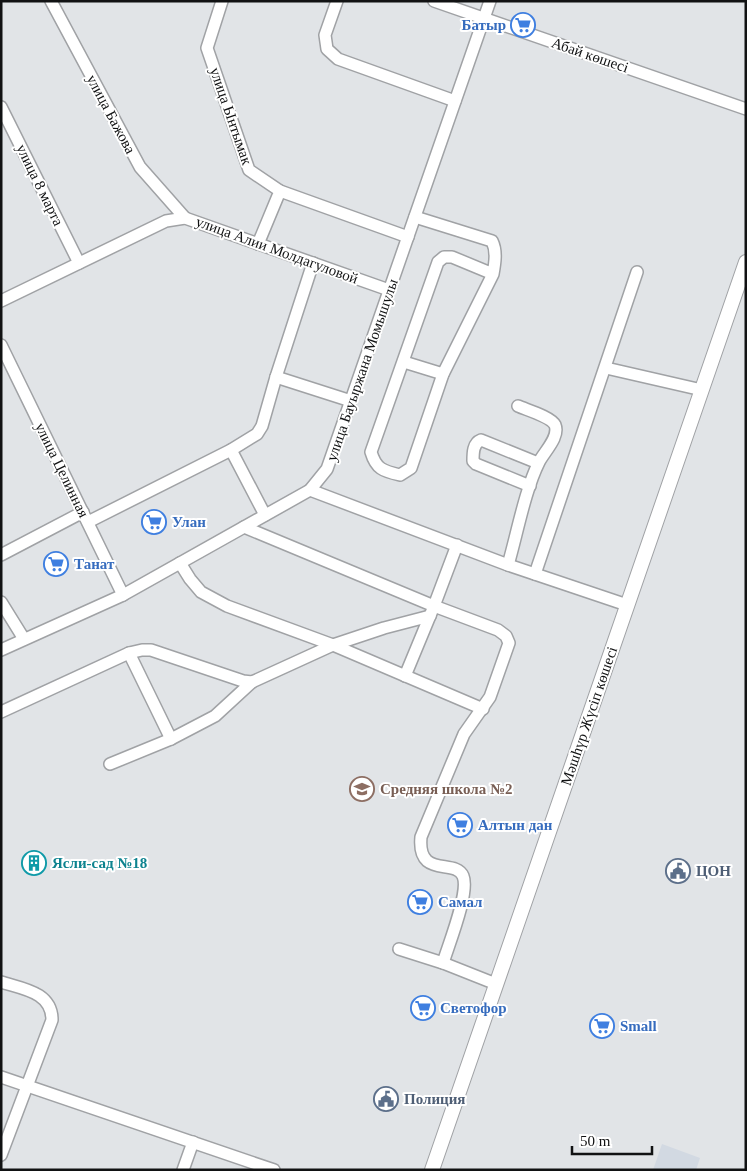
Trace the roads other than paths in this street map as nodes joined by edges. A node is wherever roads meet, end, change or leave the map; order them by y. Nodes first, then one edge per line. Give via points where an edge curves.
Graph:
1 (51, 1) edge
2 (222, 1) edge
3 (337, 1) edge
4 (434, 1) edge
5 (490, 1) edge
6 (484, 18) junction
7 (455, 101) junction
8 (1, 107) edge
9 (746, 109) edge
10 (280, 190) junction
11 (415, 217) junction
12 (185, 218) junction
13 (408, 237) junction
14 (258, 244) junction
15 (746, 262) edge
16 (79, 263) junction
17 (314, 263) junction
18 (637, 272) dead end
19 (493, 274) junction
20 (389, 290) junction
21 (1, 301) edge
22 (1, 345) edge
23 (404, 362) junction
24 (606, 368) junction
25 (443, 374) junction
26 (276, 377) junction
27 (702, 390) junction
28 (351, 400) junction
29 (518, 406) dead end
30 (230, 450) junction
31 (538, 463) junction
32 (530, 486) junction
33 (310, 490) junction
34 (265, 515) junction
35 (85, 517) junction
36 (244, 527) junction
37 (457, 545) junction
38 (1, 555) edge
39 (180, 563) junction
40 (508, 565) junction
41 (535, 574) junction
42 (123, 595) junction
43 (1, 602) edge
44 (627, 605) junction
45 (432, 611) junction
46 (24, 640) junction
47 (333, 646) junction
48 (1, 650) edge
49 (129, 653) junction
50 (405, 676) junction
51 (252, 682) junction
52 (483, 709) junction
53 (1, 712) edge
54 (171, 739) junction
55 (110, 764) dead end
56 (399, 949) dead end
57 (442, 964) junction
58 (1, 982) edge
59 (496, 984) junction
60 (1, 1077) edge
61 (28, 1086) junction
62 (193, 1142) junction
63 (1, 1155) edge
64 (183, 1170) edge
65 (274, 1170) edge
66 (432, 1170) edge

1 - 12 street, улица Бажова via 140,167
2 - 10 street, улица Ынтымак via 207,48 249,170
3 - 7 street via 325,35 327,49 338,59
4 - 6 street, Абай көшесі
5 - 6 street, улица Бауыржана Момышулы
6 - 7 street, улица Бауыржана Момышулы
6 - 9 street, Абай көшесі
7 - 11 street, улица Бауыржана Момышулы
8 - 16 street, улица 8 марта
10 - 13 street, улица Ынтымак
10 - 14 street
11 - 13 street, улица Бауыржана Момышулы
11 - 19 street via 492,241 495,247
12 - 14 street, улица Алии Молдагуловой
12 - 16 street, улица Алии Молдагуловой via 166,221
13 - 20 street, улица Бауыржана Момышулы
14 - 17 street, улица Алии Молдагуловой
15 - 27 main road, Мәшһүр Жүсіп көшесі
16 - 21 street, улица Алии Молдагуловой
17 - 20 street, улица Алии Молдагуловой
17 - 26 street
18 - 24 street
19 - 23 street via 452,257 444,257 438,262
19 - 25 street
20 - 28 street, улица Бауыржана Момышулы
22 - 35 street, улица Целинная
23 - 25 street
23 - 25 street via 371,452 374,462 383,471 400,476 411,468
24 - 27 street
24 - 41 street
26 - 28 street
26 - 30 street via 257,434
27 - 44 main road, Мәшһүр Жүсіп көшесі
28 - 33 street, улица Бауыржана Момышулы via 327,469
29 - 31 street via 552,420 556,427 556,434
30 - 34 street
30 - 35 street
31 - 32 street
31 - 32 street via 481,440 473,450 476,464
32 - 40 street
33 - 34 street, улица Бауыржана Момышулы
33 - 37 street
34 - 36 street, улица Бауыржана Момышулы
35 - 38 street
35 - 42 street, улица Целинная
36 - 39 street, улица Бауыржана Момышулы
36 - 45 street
37 - 40 street
37 - 45 street
39 - 42 street, улица Бауыржана Момышулы
39 - 47 street via 201,592 227,606
40 - 41 street
41 - 44 street
42 - 46 street, улица Бауыржана Момышулы
43 - 46 street
44 - 59 main road, Мәшһүр Жүсіп көшесі
45 - 47 street
45 - 50 street
45 - 52 street via 498,630 506,636 509,643
46 - 48 street, улица Бауыржана Момышулы
47 - 50 street
47 - 51 street
49 - 51 street via 151,650
49 - 53 street
49 - 54 street
50 - 52 street
51 - 54 street via 216,716
52 - 57 street via 464,734 421,837 420,850 425,859 439,867 456,870 462,875 464,884 463,899
54 - 55 street
56 - 57 street
57 - 59 street
58 - 61 street via 34,992 52,1010 52,1020
59 - 66 main road, Мәшһүр Жүсіп көшесі
60 - 61 street
61 - 62 street
61 - 63 street
62 - 64 street
62 - 65 street

